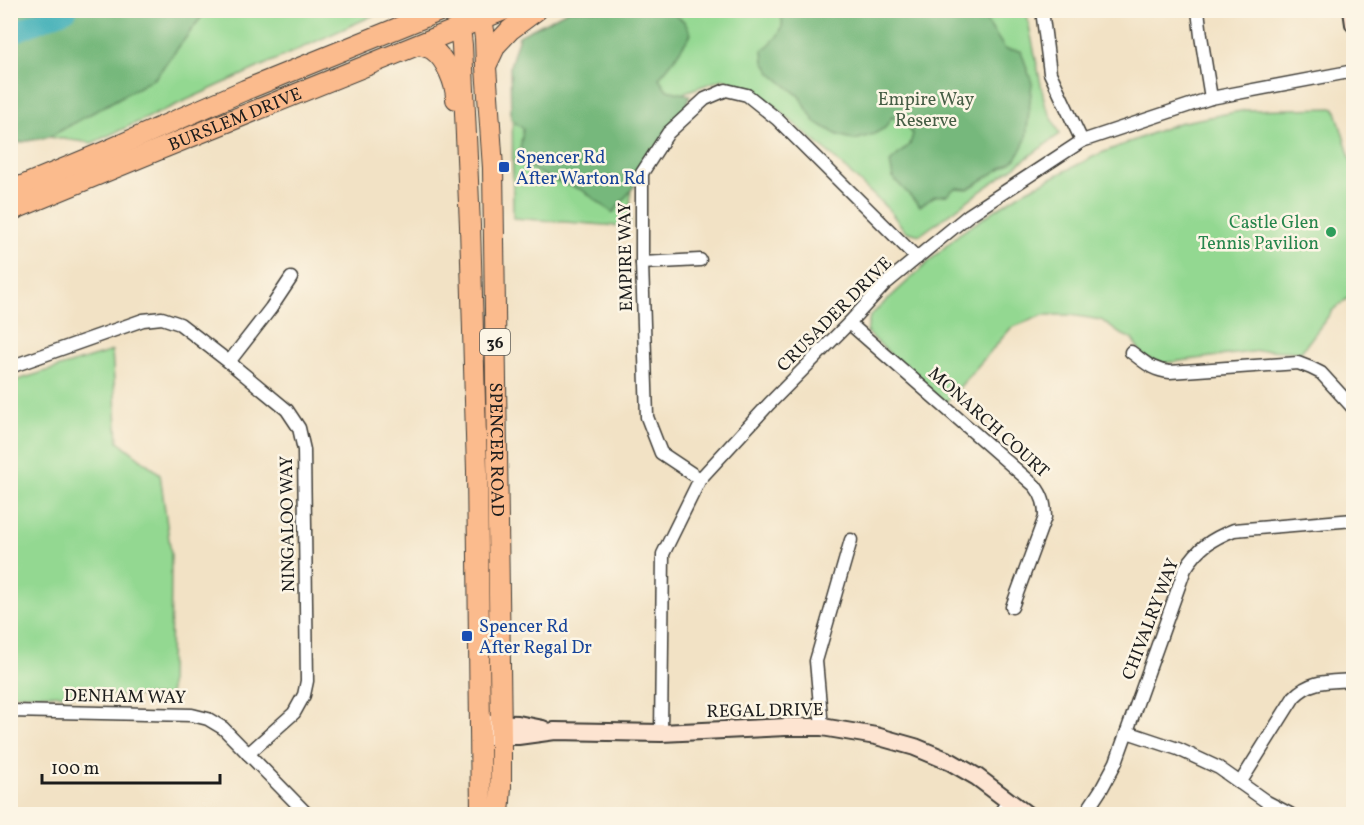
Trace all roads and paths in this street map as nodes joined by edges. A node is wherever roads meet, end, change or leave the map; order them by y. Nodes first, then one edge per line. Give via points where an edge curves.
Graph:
1 (407, 10) edge
2 (442, 10) edge
3 (504, 10) edge
4 (537, 10) edge
5 (1042, 10) edge
6 (1198, 10) edge
7 (1352, 10) edge
8 (482, 15) edge
9 (459, 19) edge
10 (1353, 24) edge
11 (419, 45) junction
12 (312, 63) junction
13 (486, 67) junction
14 (1353, 71) edge
15 (1212, 98) junction
16 (265, 107) junction
17 (200, 110) junction
18 (1082, 141) junction
19 (466, 142) junction
20 (10, 191) edge
21 (10, 211) edge
22 (494, 255) junction
23 (917, 258) junction
24 (700, 260) dead end
25 (642, 262) junction
26 (291, 278) dead end
27 (473, 321) junction
28 (849, 323) junction
29 (1131, 352) dead end
30 (229, 362) junction
31 (10, 368) edge
32 (1353, 409) edge
33 (700, 479) junction
34 (1353, 520) edge
35 (851, 540) dead end
36 (1012, 607) dead end
37 (500, 617) junction
38 (479, 677) junction
39 (1353, 681) edge
40 (10, 711) edge
41 (822, 727) junction
42 (479, 730) junction
43 (501, 730) junction
44 (1127, 732) junction
45 (661, 733) junction
46 (248, 754) junction
47 (1240, 783) junction
48 (1009, 801) junction
49 (307, 814) edge
50 (481, 814) edge
51 (499, 814) edge
52 (999, 814) edge
53 (1026, 814) edge
54 (1085, 814) edge
55 (1290, 814) edge

1 - 12 main road via 327,48
2 - 12 main road, BURSLEM DRIVE
3 - 8 main road, BURSLEM DRIVE
4 - 13 main road via 496,45
5 - 18 street via 1050,73
6 - 15 street
7 - 10 street
8 - 9 main road, BURSLEM DRIVE
8 - 13 main road, SPENCER ROAD / 36
9 - 11 main road, BURSLEM DRIVE
9 - 19 main road, SPENCER ROAD / 36
11 - 16 main road, BURSLEM DRIVE
11 - 19 main road via 433,50 447,67 456,93 457,121
12 - 17 main road, BURSLEM DRIVE
13 - 22 main road, SPENCER ROAD / 36
14 - 15 street, CRUSADER DRIVE
15 - 18 street, CRUSADER DRIVE
16 - 17 main road via 249,101
16 - 21 main road, BURSLEM DRIVE
17 - 20 main road, BURSLEM DRIVE
18 - 23 street, CRUSADER DRIVE via 969,215
19 - 27 main road, SPENCER ROAD / 36
22 - 27 main road via 481,262
22 - 37 main road, SPENCER ROAD / 36
23 - 25 street, EMPIRE WAY via 777,119 747,95 726,90 705,99 668,133 642,173
23 - 28 street, CRUSADER DRIVE via 885,284
24 - 25 street
25 - 33 street, EMPIRE WAY via 646,417 661,453
26 - 30 street
27 - 38 main road, SPENCER ROAD / 36
28 - 33 street, CRUSADER DRIVE
28 - 36 street, MONARCH COURT via 1041,494 1045,517
29 - 32 street via 1151,368 1170,372 1298,363 1321,373
30 - 31 street, NINGALOO WAY via 180,324 162,318 143,320
30 - 46 street, NINGALOO WAY via 287,410 298,428 304,450 308,681 294,713
33 - 45 street, CRUSADER DRIVE via 663,554
34 - 44 street, CHIVALRY WAY via 1234,530 1205,544 1185,569
35 - 41 street via 816,661
37 - 38 main road via 489,636 488,669
37 - 43 main road, SPENCER ROAD / 36
38 - 42 main road, SPENCER ROAD / 36
39 - 47 street via 1310,684 1301,690
40 - 46 street, DENHAM WAY via 192,715 223,728
41 - 45 street, REGAL DRIVE
41 - 48 street, REGAL DRIVE via 915,747 951,762
42 - 43 street, REGAL DRIVE
42 - 50 main road, SPENCER ROAD / 36
43 - 45 street, REGAL DRIVE via 518,736 555,731
43 - 51 main road, SPENCER ROAD / 36
44 - 47 street via 1178,749 1219,768
44 - 54 street, CHIVALRY WAY via 1116,762
46 - 49 street, DENHAM WAY
47 - 55 street
48 - 52 street
48 - 53 street, REGAL DRIVE

